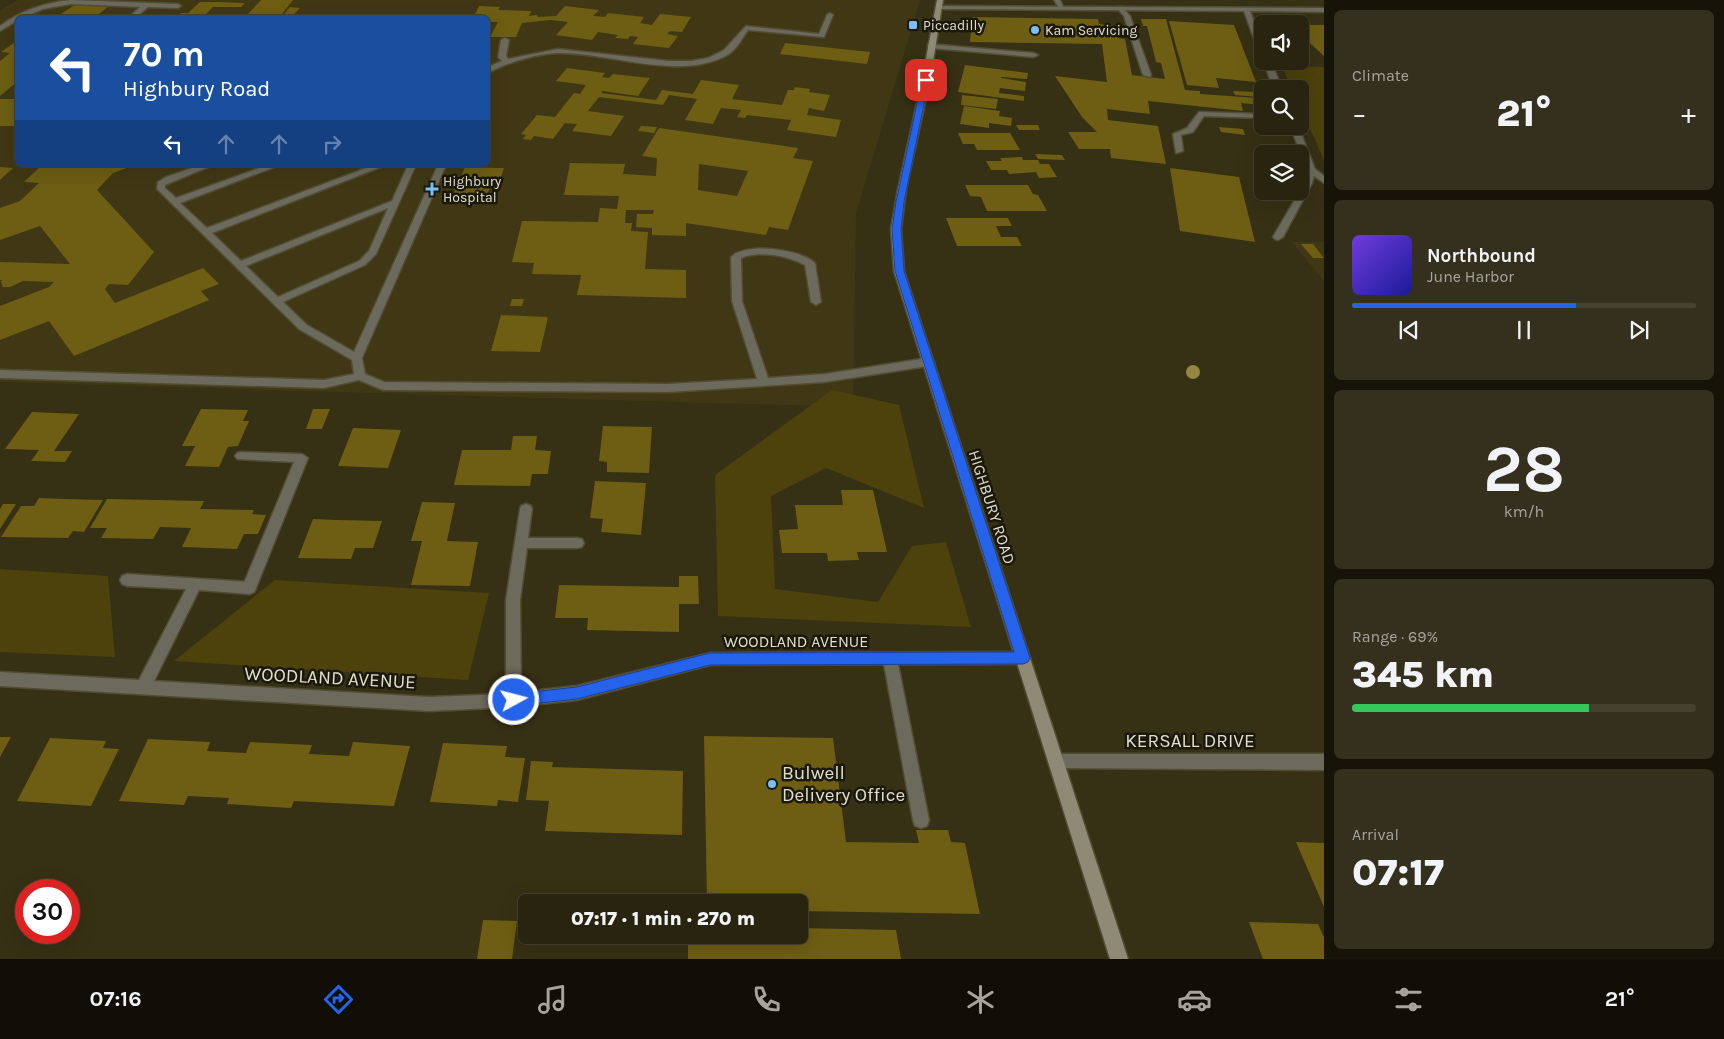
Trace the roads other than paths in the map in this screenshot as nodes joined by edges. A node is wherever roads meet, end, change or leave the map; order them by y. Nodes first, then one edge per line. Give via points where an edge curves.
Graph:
1 (1057, 0) edge
2 (940, 3) edge
3 (146, 4) junction
4 (178, 6) dead end
5 (1062, 8) junction
6 (1120, 8) junction
7 (1246, 9) junction
8 (1324, 10) edge
9 (19, 15) edge
10 (133, 15) edge
11 (830, 15) dead end
12 (15, 18) edge
13 (0, 29) edge
14 (1254, 30) edge
15 (505, 40) dead end
16 (931, 46) junction
17 (1034, 55) dead end
18 (508, 62) junction
19 (490, 69) edge
20 (1147, 75) dead end
21 (1254, 116) edge
22 (1298, 135) edge
23 (1179, 151) dead end
24 (203, 167) edge
25 (270, 167) edge
26 (377, 167) edge
27 (411, 167) edge
28 (441, 167) edge
29 (1311, 169) junction
30 (1324, 180) edge
31 (174, 202) junction
32 (396, 202) junction
33 (206, 232) junction
34 (1278, 237) dead end
35 (239, 265) junction
36 (276, 301) junction
37 (816, 302) dead end
38 (357, 358) junction
39 (928, 362) junction
40 (0, 374) edge
41 (360, 376) junction
42 (764, 382) junction
43 (241, 456) dead end
44 (526, 509) dead end
45 (522, 543) junction
46 (577, 543) dead end
47 (126, 580) dead end
48 (195, 584) junction
49 (1023, 658) junction
50 (890, 659) junction
51 (0, 679) edge
52 (143, 687) junction
53 (514, 700) junction
54 (1056, 761) junction
55 (1324, 762) edge
56 (921, 820) dead end
57 (1119, 959) edge

1 - 5 street
2 - 5 street
2 - 16 main road, HIGHBURY ROAD
3 - 4 street
3 - 9 street via 57,3
3 - 10 street
5 - 6 street
6 - 7 street
6 - 20 street via 1127,16
7 - 8 street
7 - 14 street
11 - 18 street via 822,36 746,28 727,52 699,62 666,63 558,51
12 - 13 street
15 - 18 street via 502,57
16 - 17 street
16 - 39 main road, HIGHBURY ROAD via 896,229 899,271
18 - 19 street
21 - 23 street via 1202,114 1190,130 1178,134
22 - 29 street
24 - 31 street via 161,184 161,189
25 - 31 street
26 - 33 street
27 - 32 street
28 - 38 street
29 - 30 street
29 - 34 street via 1308,183
31 - 33 street
32 - 35 street
32 - 36 street via 373,252 362,263
33 - 35 street
35 - 36 street
36 - 38 street via 303,327
37 - 42 street via 810,263 791,254 747,252 736,257 737,301
38 - 41 street
39 - 42 street via 825,378
39 - 49 main road, HIGHBURY ROAD
40 - 41 street via 324,384
41 - 42 street via 383,386 668,388
43 - 48 street via 302,458 249,588
44 - 45 street
45 - 46 street
45 - 53 street via 514,600
47 - 48 street
48 - 52 street
49 - 50 street, WOODLAND AVENUE
49 - 54 main road, HIGHBURY ROAD
50 - 53 street, WOODLAND AVENUE via 710,659 577,693
50 - 56 street
51 - 52 street, WOODLAND AVENUE
52 - 53 street, WOODLAND AVENUE via 429,704
54 - 55 street, KERSALL DRIVE
54 - 57 main road, HIGHBURY ROAD

